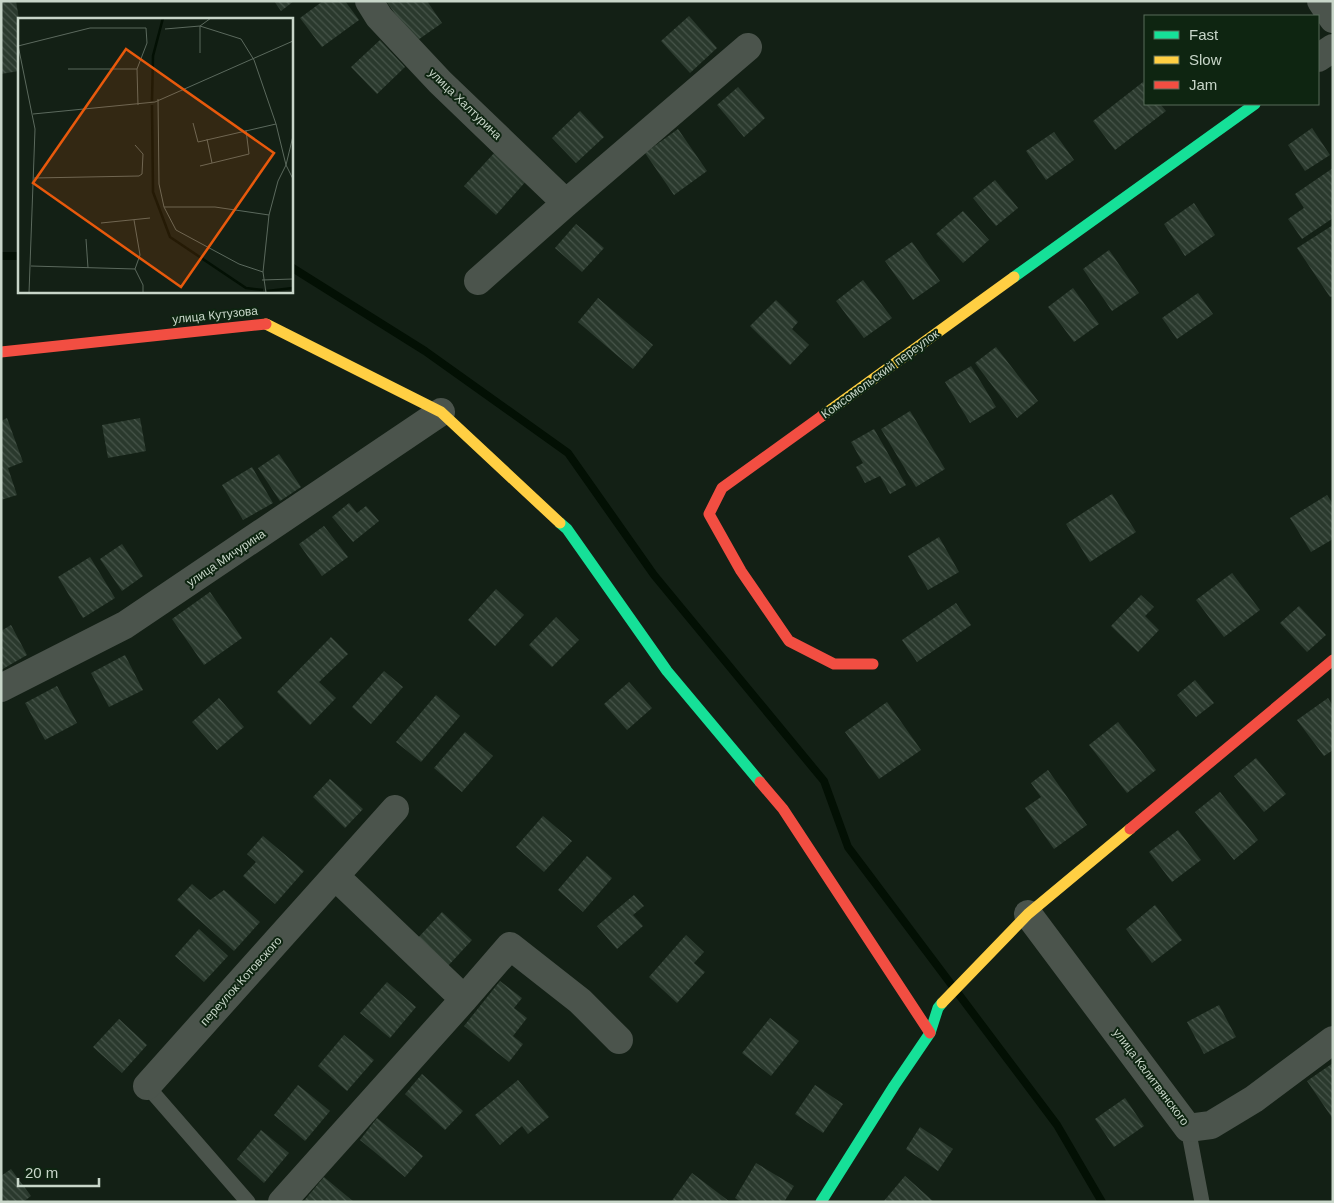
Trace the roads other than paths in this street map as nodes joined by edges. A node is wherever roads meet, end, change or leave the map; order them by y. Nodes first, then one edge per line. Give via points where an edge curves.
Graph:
1 (369, 1) edge
2 (1322, 1) edge
3 (1333, 18) edge
4 (748, 47) dead end
5 (1333, 48) edge
6 (1319, 57) edge
7 (1254, 105) edge
8 (566, 203) junction
9 (478, 281) dead end
10 (1, 352) edge
11 (441, 412) junction
12 (1333, 660) edge
13 (873, 664) dead end
14 (1, 688) edge
15 (395, 809) dead end
16 (335, 876) junction
17 (1020, 921) junction
18 (464, 999) junction
19 (930, 1034) junction
20 (619, 1040) dead end
21 (1333, 1040) edge
22 (147, 1086) joint
23 (1188, 1128) junction
24 (248, 1202) edge
25 (282, 1202) edge
26 (821, 1202) edge
27 (1202, 1202) edge

1 - 8 street, улица Халтурина via 440,82
2 - 3 street
4 - 8 street
5 - 6 street
7 - 13 street, Комсомольский переулок via 722,488 709,514 741,571 790,642 834,664
8 - 9 street
10 - 11 street, улица Кутузова via 265,323
11 - 14 street, улица Мичурина via 125,626
11 - 19 street, улица Кутузова via 567,529 667,671 783,809
12 - 17 street
15 - 16 street, переулок Котовского
16 - 18 street
16 - 22 street, переулок Котовского
17 - 19 street via 938,1008
17 - 23 street, улица Калитвянского
18 - 20 street via 510,946 580,1001
18 - 25 street
19 - 26 street
21 - 23 street, улица Калитвянского via 1240,1108 1211,1125
22 - 24 lane
23 - 27 lane

